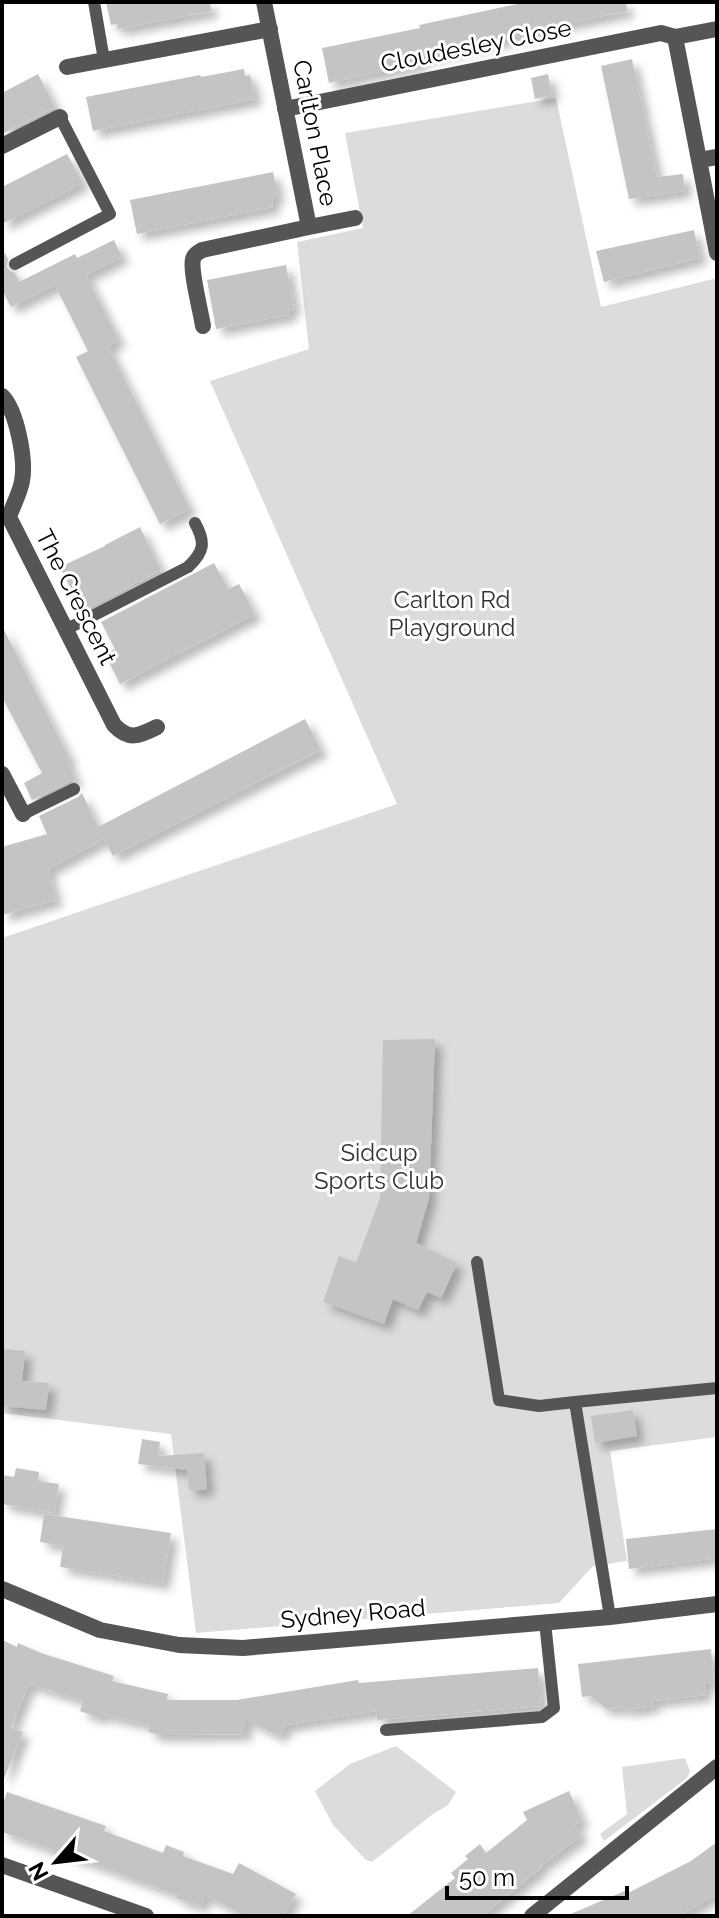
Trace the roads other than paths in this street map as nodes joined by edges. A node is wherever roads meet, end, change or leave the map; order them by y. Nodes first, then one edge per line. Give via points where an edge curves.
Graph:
1 (94, 2) edge
2 (264, 2) edge
3 (270, 29) junction
4 (717, 29) edge
5 (675, 37) junction
6 (104, 60) junction
7 (67, 67) dead end
8 (285, 109) junction
9 (60, 117) joint
10 (2, 146) edge
11 (717, 157) edge
12 (699, 160) junction
13 (355, 218) dead end
14 (309, 227) junction
15 (717, 253) edge
16 (15, 264) dead end
17 (203, 326) dead end
18 (2, 396) edge
19 (195, 523) dead end
20 (65, 630) junction
21 (157, 727) dead end
22 (2, 774) edge
23 (74, 789) dead end
24 (23, 814) joint
25 (477, 1262) dead end
26 (717, 1388) edge
27 (575, 1402) junction
28 (2, 1589) edge
29 (717, 1604) edge
30 (610, 1617) junction
31 (545, 1622) junction
32 (386, 1730) dead end
33 (717, 1767) edge
34 (2, 1865) edge
35 (146, 1916) edge
36 (532, 1916) edge

1 - 6 lane
2 - 3 street, Carlton Place
3 - 6 street
3 - 8 street, Carlton Place
4 - 5 street, Cloudesley Close
5 - 8 street, Cloudesley Close via 661,33
5 - 12 street
6 - 7 street
8 - 14 street, Carlton Place
9 - 10 street
9 - 16 lane via 110,214
11 - 12 street
12 - 15 street
13 - 14 street, Carlton Place
14 - 17 street via 196,253 193,270
18 - 20 street, The Crescent via 22,446 22,482 9,517
19 - 20 lane via 202,546 188,567
20 - 21 street, The Crescent via 114,725 123,734 140,736
22 - 24 street
23 - 24 lane
25 - 27 lane via 499,1400 539,1406
26 - 27 lane
27 - 30 lane
28 - 31 street, Sydney Road via 95,1629 179,1645 243,1648
29 - 30 street, Sydney Road
30 - 31 street, Sydney Road
31 - 32 lane via 554,1708 542,1717
33 - 36 street
34 - 35 street

